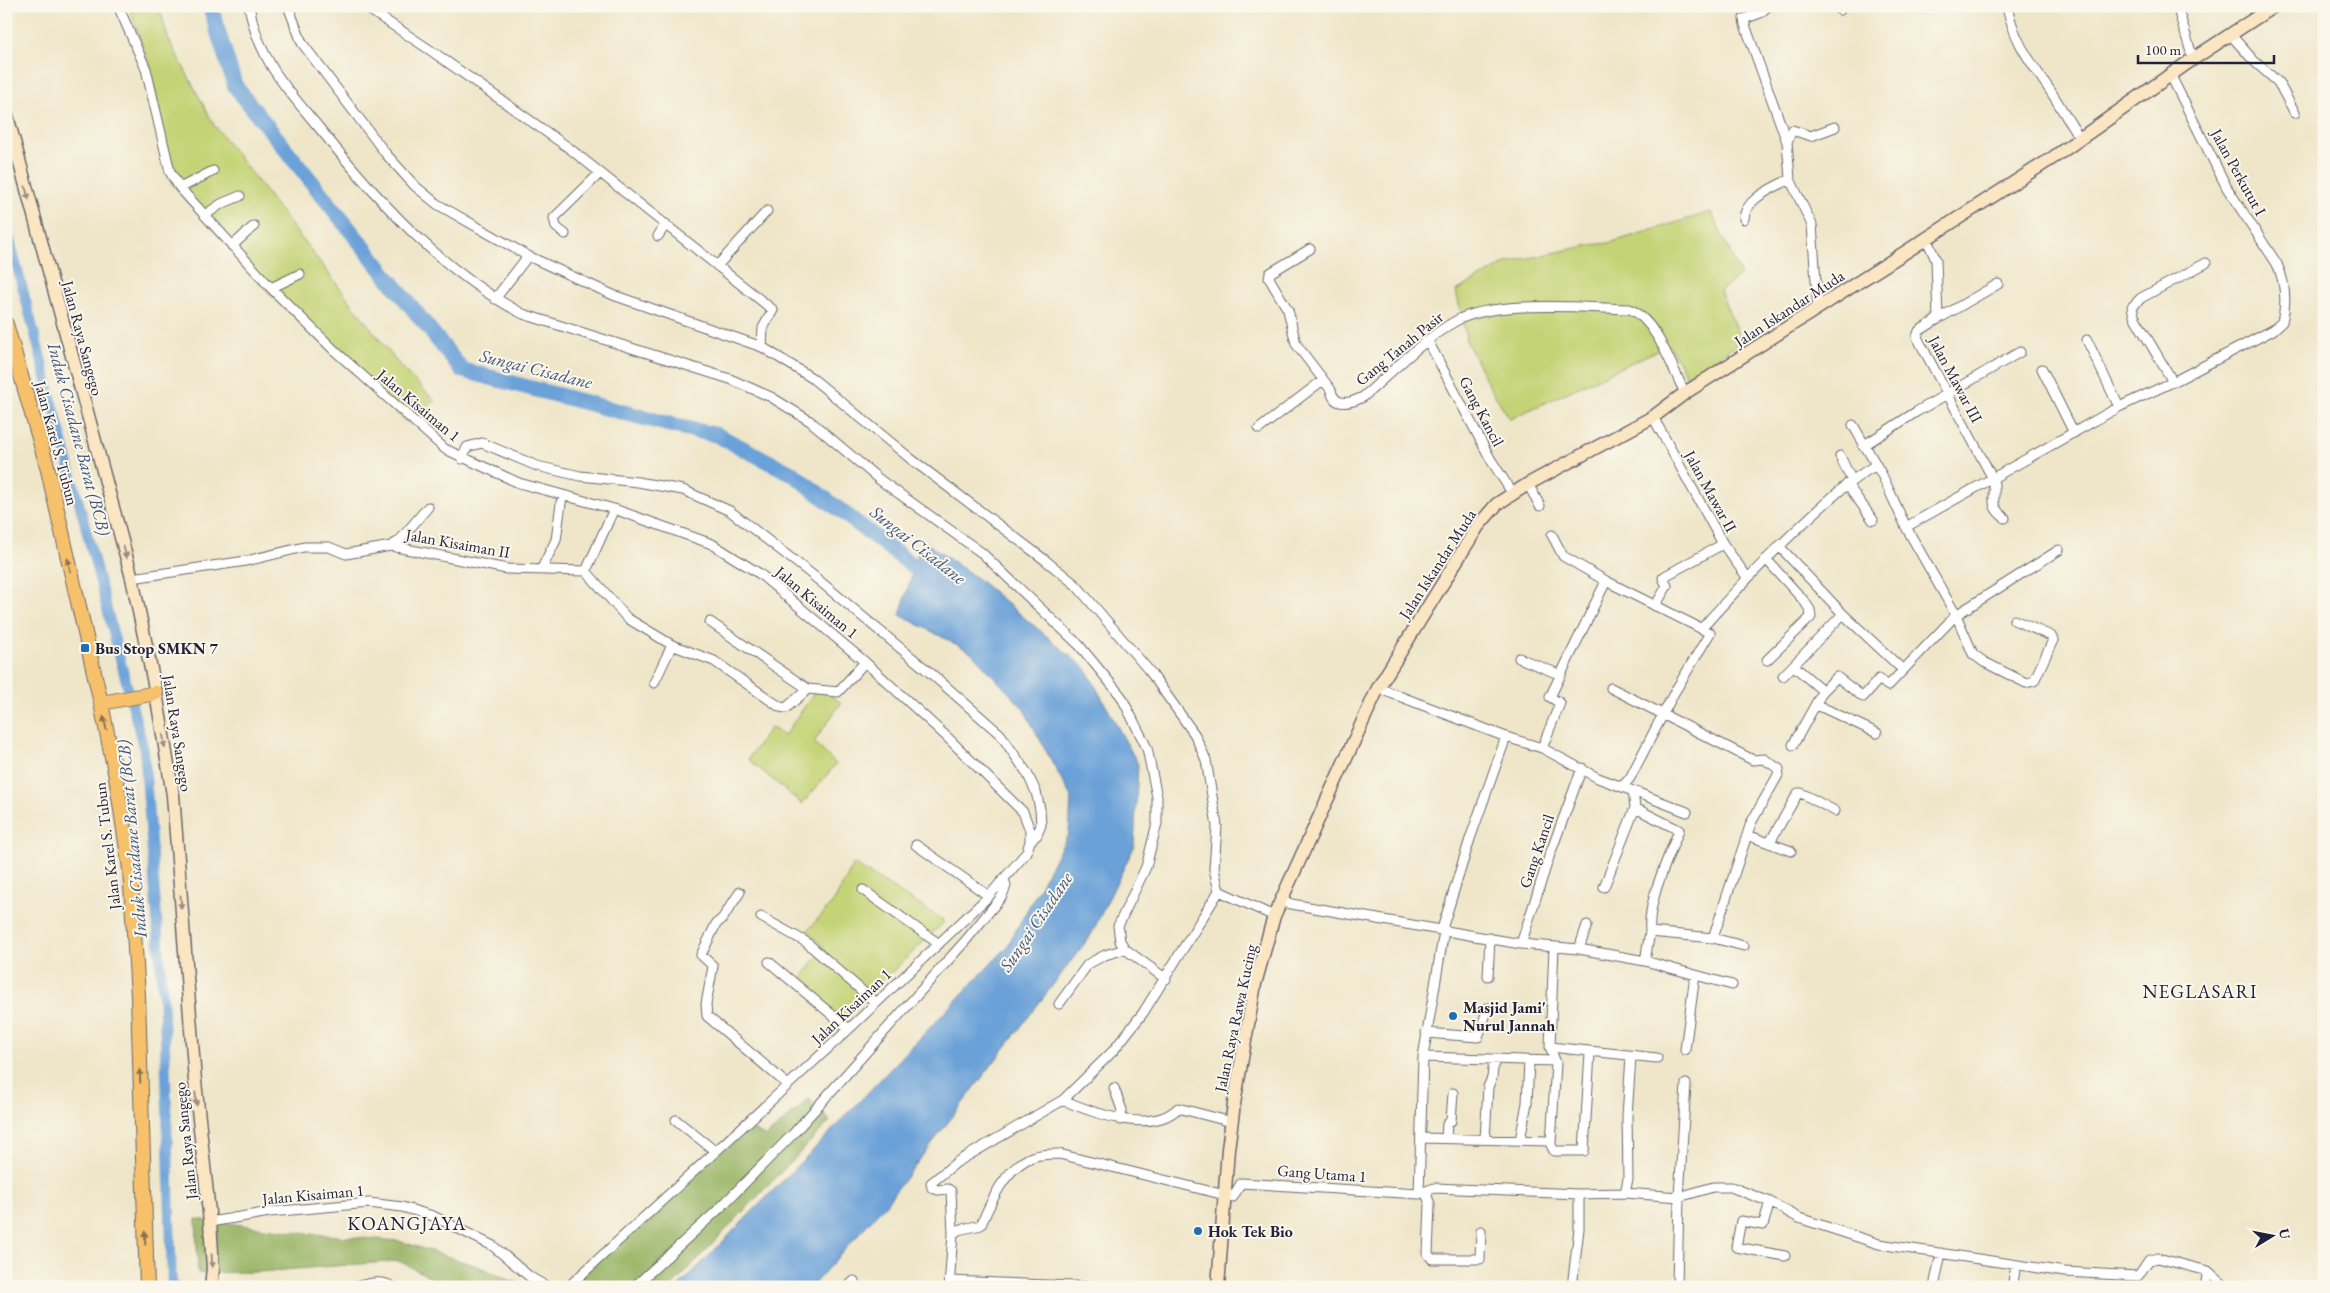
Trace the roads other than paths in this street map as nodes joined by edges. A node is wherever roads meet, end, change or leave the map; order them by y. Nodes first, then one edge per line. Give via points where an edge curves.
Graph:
1 (118, 6) edge
2 (249, 6) edge
3 (288, 6) edge
4 (364, 6) edge
5 (1768, 6) edge
6 (2007, 6) edge
7 (2177, 6) edge
8 (2274, 6) edge
9 (2230, 34) junction
10 (2193, 59) junction
11 (2171, 76) junction
12 (6, 112) edge
13 (2295, 113) dead end
14 (1835, 127) dead end
15 (2080, 138) junction
16 (1787, 142) junction
17 (213, 171) dead end
18 (600, 173) junction
19 (1790, 179) junction
20 (180, 188) junction
21 (240, 196) dead end
22 (767, 211) dead end
23 (205, 215) junction
24 (1744, 219) dead end
25 (666, 224) junction
26 (254, 226) dead end
27 (565, 234) dead end
28 (658, 236) dead end
29 (1927, 240) junction
30 (232, 246) junction
31 (1310, 249) dead end
32 (528, 256) junction
33 (2206, 263) dead end
34 (717, 266) junction
35 (300, 274) dead end
36 (1998, 284) dead end
37 (271, 288) junction
38 (495, 299) junction
39 (1818, 309) junction
40 (1938, 319) junction
41 (6, 324) edge
42 (2087, 340) dead end
43 (1428, 341) junction
44 (762, 347) junction
45 (2020, 352) dead end
46 (2042, 368) dead end
47 (1323, 380) junction
48 (2173, 382) junction
49 (1685, 393) junction
50 (1946, 394) junction
51 (2119, 407) junction
52 (1653, 417) junction
53 (1853, 425) dead end
54 (1259, 430) dead end
55 (2074, 433) junction
56 (1863, 446) junction
57 (1840, 456) dead end
58 (462, 459) junction
59 (1876, 465) junction
60 (1993, 479) junction
61 (1849, 482) junction
62 (1528, 484) junction
63 (1512, 494) junction
64 (562, 496) junction
65 (1540, 506) dead end
66 (428, 507) dead end
67 (614, 509) junction
68 (2006, 518) dead end
69 (1873, 520) dead end
70 (1906, 527) junction
71 (1552, 535) dead end
72 (1723, 544) junction
73 (391, 546) junction
74 (1779, 546) junction
75 (2059, 550) dead end
76 (1766, 559) junction
77 (542, 568) junction
78 (586, 571) junction
79 (1747, 577) junction
80 (132, 578) junction
81 (1606, 581) junction
82 (1655, 606) junction
83 (1844, 614) junction
84 (1956, 615) junction
85 (2014, 620) dead end
86 (710, 622) dead end
87 (1702, 628) junction
88 (672, 645) junction
89 (1519, 658) dead end
90 (1768, 660) dead end
91 (865, 662) junction
92 (1794, 666) junction
93 (1903, 670) junction
94 (1561, 675) junction
95 (1783, 676) dead end
96 (654, 683) dead end
97 (1378, 688) junction
98 (1611, 688) dead end
99 (808, 689) junction
100 (1824, 691) junction
101 (154, 693) junction
102 (105, 702) junction
103 (1817, 705) junction
104 (1662, 715) junction
105 (1877, 733) dead end
106 (1506, 737) junction
107 (1793, 745) dead end
108 (1542, 748) junction
109 (1582, 768) junction
110 (1622, 788) junction
111 (1633, 791) junction
112 (1635, 808) junction
113 (1835, 811) dead end
114 (1687, 812) dead end
115 (1747, 835) junction
116 (1030, 841) junction
117 (1770, 842) junction
118 (916, 845) dead end
119 (1791, 851) dead end
120 (1004, 879) junction
121 (1604, 887) dead end
122 (862, 890) dead end
123 (1219, 891) junction
124 (740, 892) dead end
125 (989, 896) junction
126 (1280, 902) junction
127 (1274, 916) junction
128 (761, 917) dead end
129 (1587, 925) dead end
130 (1443, 930) junction
131 (1650, 932) junction
132 (1490, 938) junction
133 (1713, 938) junction
134 (939, 944) junction
135 (1521, 944) junction
136 (1744, 946) dead end
137 (1554, 947) junction
138 (1579, 948) junction
139 (1125, 949) junction
140 (1645, 961) junction
141 (769, 962) dead end
142 (1695, 975) junction
143 (1488, 976) dead end
144 (1166, 979) junction
145 (1732, 985) dead end
146 (876, 1003) junction
147 (1059, 1004) dead end
148 (1488, 1008) dead end
149 (849, 1029) junction
150 (1426, 1033) junction
151 (1550, 1047) junction
152 (1685, 1050) dead end
153 (1590, 1053) junction
154 (1423, 1057) junction
155 (1631, 1057) junction
156 (1657, 1058) dead end
157 (1494, 1060) junction
158 (1529, 1061) junction
159 (1555, 1061) junction
160 (1686, 1084) dead end
161 (788, 1085) junction
162 (1114, 1088) dead end
163 (1453, 1093) dead end
164 (1063, 1100) junction
165 (676, 1120) dead end
166 (1120, 1120) junction
167 (1232, 1122) junction
168 (1421, 1138) junction
169 (1446, 1138) junction
170 (1486, 1139) junction
171 (1520, 1140) junction
172 (1551, 1142) junction
173 (715, 1151) junction
174 (1422, 1193) junction
175 (1625, 1193) junction
176 (1224, 1194) junction
177 (1579, 1194) junction
178 (1679, 1197) junction
179 (1770, 1202) junction
180 (210, 1222) junction
181 (1482, 1231) dead end
182 (953, 1234) junction
183 (1941, 1253) junction
184 (1785, 1256) dead end
185 (2016, 1266) junction
186 (2208, 1272) junction
187 (950, 1284) edge
188 (572, 1286) edge
189 (146, 1287) edge
190 (211, 1287) edge
191 (354, 1287) edge
192 (393, 1287) edge
193 (547, 1287) edge
194 (634, 1287) edge
195 (1097, 1287) edge
196 (1218, 1287) edge
197 (1572, 1287) edge
198 (1677, 1287) edge
199 (1934, 1287) edge
200 (2012, 1287) edge
201 (2205, 1287) edge
202 (2226, 1287) edge

1 - 20 street, Jalan Kisaiman 1 via 146,69 170,172
2 - 38 street via 259,46 277,76 370,190 442,260
3 - 32 street via 302,43 386,154 416,186 438,204
4 - 18 street via 509,104
5 - 16 street via 1744,19
6 - 15 street via 2022,52
7 - 10 street
8 - 9 street, Jalan Iskandar Muda
9 - 10 street, Jalan Iskandar Muda
9 - 13 street via 2278,82
10 - 11 street, Jalan Iskandar Muda
11 - 15 street, Jalan Iskandar Muda
11 - 48 street, Jalan Perkutut I via 2227,188 2277,264 2285,287 2282,322 2273,330
12 -> 80 street, Jalan Raya Sangego
14 - 16 street via 1811,136 1792,130
15 - 29 street, Jalan Iskandar Muda
16 - 19 street
17 - 20 street
18 - 25 street
18 - 27 street via 554,218 556,227
19 - 24 street via 1753,200 1746,207
19 - 39 street via 1812,225
20 - 23 street, Jalan Kisaiman 1
21 - 23 street
22 - 34 street
23 - 30 street, Jalan Kisaiman 1
25 - 28 street
25 - 34 street
26 - 30 street
29 - 39 street, Jalan Iskandar Muda
29 - 40 street, Jalan Mawar III via 1936,260
30 - 37 street, Jalan Kisaiman 1
31 - 47 street, Gang Tanah Pasir via 1270,273 1269,278 1288,310 1296,344
32 - 38 street
32 - 44 street via 613,295
33 - 48 street via 2141,298 2132,308
34 - 44 street via 773,310 763,328
35 - 37 street
36 - 40 street
37 - 58 street, Jalan Kisaiman 1 via 415,424
38 - 139 street via 523,314 730,379 771,397 810,421 880,480 982,553 1079,645 1121,696 1133,717 1147,748 1157,797 1157,822 1146,867 1118,926
39 - 49 street, Jalan Iskandar Muda
40 - 50 street, Jalan Mawar III via 1920,331 1917,337
102 -> 41 main road, Jalan Karel S. Tubun via 47,466
42 - 51 street
43 - 47 street, Gang Tanah Pasir via 1363,397 1350,404 1339,402
43 - 49 street, Gang Tanah Pasir via 1455,321 1500,308 1630,309 1638,312 1656,334
43 - 63 street, Gang Kancil
44 - 123 street via 812,378 911,459 1076,585 1151,673 1195,735 1206,760 1217,826 1214,869
45 - 50 street
46 - 55 street
47 - 54 street
48 - 51 street
49 - 52 street, Jalan Iskandar Muda
50 - 56 street
50 - 60 street, Jalan Mawar III
51 - 55 street
52 - 62 street, Jalan Iskandar Muda
52 - 72 street, Jalan Mawar II
53 - 56 street
55 - 60 street
56 - 59 street
57 - 61 street
58 - 64 street, Jalan Kisaiman 1 via 519,483
58 - 116 street via 467,447 482,443 537,466 580,476 683,490 730,511 810,573 1000,735 1027,773 1036,792 1041,825
59 - 61 street
59 - 70 street
60 - 68 street via 1992,502
60 - 70 street
61 - 69 street
61 - 74 street
62 - 63 street, Jalan Iskandar Muda
62 - 65 street
63 - 97 street, Jalan Iskandar Muda via 1497,504 1478,526
64 - 67 street, Jalan Kisaiman 1
64 - 77 street via 556,540
66 - 73 street
67 - 78 street
67 - 91 street, Jalan Kisaiman 1 via 712,544 760,574
70 - 84 street
71 - 81 street via 1563,556
72 - 79 street, Jalan Mawar II
72 - 82 street via 1663,578 1667,586
73 - 77 street, Jalan Kisaiman II via 507,569
73 - 80 street, Jalan Kisaiman II via 346,554 329,548 304,547 246,561
74 - 76 street
74 - 83 street
75 - 84 street
76 - 79 street
76 - 90 street via 1805,602 1811,617
77 - 78 street, Jalan Kisaiman II
78 - 88 street via 627,618
79 - 87 street
80 - 101 street, Jalan Raya Sangego
81 - 82 street
81 - 94 street
82 - 87 street
83 - 92 street
83 - 93 street
84 - 85 street via 1977,658 2030,683 2034,681 2053,640 2051,636
84 - 93 street
86 - 99 street
87 - 104 street via 1710,633
88 - 96 street
88 - 99 street via 714,661 780,707 786,708
89 - 94 street
91 - 99 street via 838,692
91 - 116 street, Jalan Kisaiman 1 via 1023,812 1030,830
92 - 95 street
92 - 100 street
93 - 100 street via 1888,686 1879,679 1863,697 1836,678
94 - 108 street via 1550,697 1560,703
97 - 106 street
97 - 126 street, Jalan Raya Rawa Kucing
98 - 104 street
100 - 103 street
101 - 102 main road
101 -> 180 street, Jalan Raya Sangego via 173,795 194,1081
189 -> 102 main road, Jalan Karel S. Tubun via 138,996 130,869
103 - 105 street
103 - 107 street
104 - 110 street
104 - 115 street via 1753,760 1764,759 1779,769
106 - 108 street
106 - 130 street via 1470,839
108 - 109 street
109 - 110 street
109 - 135 street, Gang Kancil
110 - 111 street
111 - 112 street
111 - 114 street
112 - 121 street
112 - 131 street via 1679,830 1655,897
113 - 117 street via 1798,793
115 - 117 street
115 - 133 street
116 - 120 street, Jalan Kisaiman 1 via 1027,852
117 - 119 street
118 - 125 street
120 - 125 street, Jalan Kisaiman 1
120 - 194 street via 1006,886 1002,896 967,939 793,1134 720,1208
122 - 134 street
123 - 127 street
123 - 144 street
124 - 161 street via 716,924 701,955 712,966 706,1004 708,1016
125 - 134 street, Jalan Kisaiman 1
126 - 127 street, Jalan Raya Rawa Kucing
126 - 130 street
127 - 167 street, Jalan Raya Rawa Kucing via 1255,984
128 - 146 street via 806,942
129 - 138 street
130 - 132 street
130 - 150 street
131 - 133 street
131 - 140 street
132 - 135 street
132 - 143 street
133 - 136 street
134 - 146 street, Jalan Kisaiman 1
135 - 137 street
137 - 138 street
137 - 151 street
138 - 140 street
139 - 144 street
139 - 147 street via 1088,964
140 - 142 street
141 - 149 street
142 - 145 street
142 - 152 street
144 - 164 street via 1113,1051
146 - 149 street, Jalan Kisaiman 1
148 - 150 street via 1478,1037
149 - 161 street, Jalan Kisaiman 1
150 - 154 street
151 - 153 street
151 - 159 street
153 - 155 street
153 - 172 street via 1585,1150 1554,1150
154 - 157 street
154 - 168 street
155 - 156 street
155 - 175 street
157 - 158 street
157 - 170 street via 1488,1087
158 - 159 street
158 - 171 street
159 - 172 street
160 - 178 street
161 - 173 street, Jalan Kisaiman 1
162 - 166 street via 1122,1110
163 - 169 street
164 - 166 street
164 - 182 street via 957,1162 931,1183 932,1188 950,1191
165 - 173 street
166 - 167 street via 1170,1116 1178,1108
167 - 176 street, Jalan Raya Rawa Kucing
168 - 169 street
168 - 174 street
169 - 170 street
170 - 171 street
171 - 172 street
173 - 188 street, Jalan Kisaiman 1
174 - 176 street, Gang Utama 1 via 1241,1183 1232,1197
174 - 177 street via 1434,1188
174 - 181 street via 1430,1204 1428,1254 1432,1259 1480,1260
175 - 177 street
175 - 178 street
176 - 182 street via 1059,1154 1034,1156 1014,1169 992,1199 981,1225
176 - 196 street, Jalan Raya Rawa Kucing
177 - 197 street via 1579,1229
178 - 179 street via 1713,1187 1730,1187
178 - 198 street
179 - 183 street via 1800,1218 1879,1244
179 - 184 street via 1763,1225 1741,1221 1736,1246
180 -> 190 street, Jalan Raya Sangego
180 - 193 street, Jalan Kisaiman 1 via 270,1212 369,1203 402,1207 433,1216 493,1246
182 - 187 street
183 - 185 street
183 - 199 street
185 - 186 street via 2138,1276 2149,1260 2158,1258
185 - 200 street
186 - 201 street
186 - 202 street
187 - 195 street
191 - 192 street via 375,1282 386,1282

